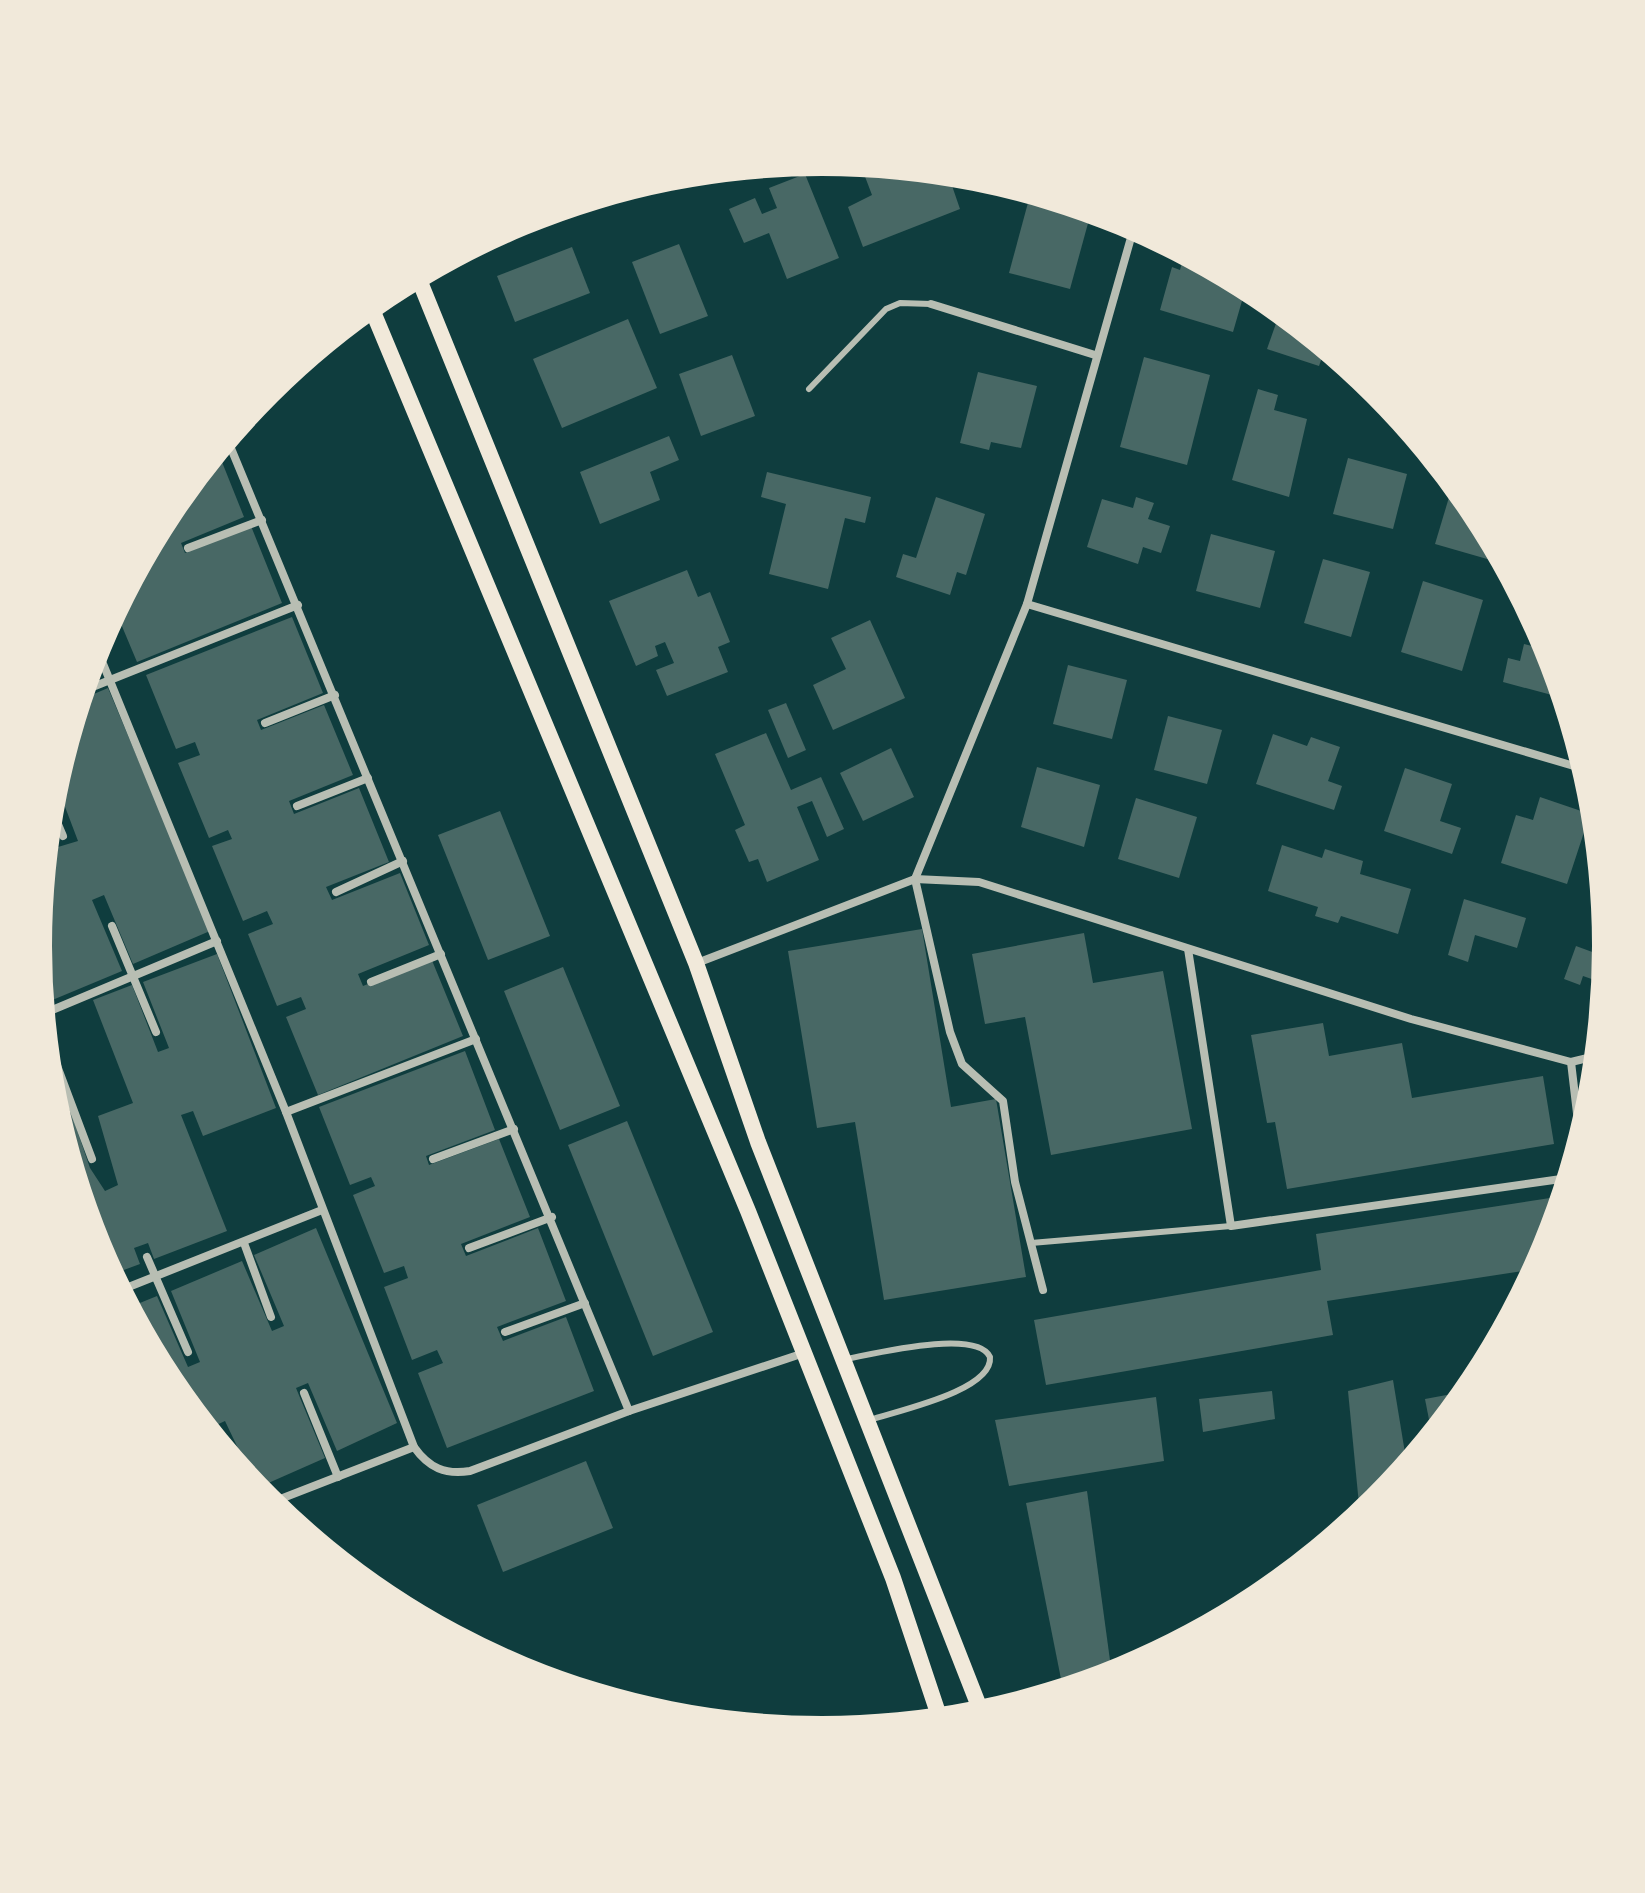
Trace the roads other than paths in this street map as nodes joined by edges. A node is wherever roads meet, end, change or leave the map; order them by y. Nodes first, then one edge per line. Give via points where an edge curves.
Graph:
1 (1130, 241) edge
2 (423, 288) edge
3 (931, 304) joint
4 (376, 319) edge
5 (1095, 355) junction
6 (809, 389) dead end
7 (232, 451) edge
8 (262, 520) junction
9 (188, 548) dead end
10 (1027, 604) junction
11 (298, 605) junction
12 (105, 668) edge
13 (110, 680) junction
14 (99, 685) edge
15 (335, 695) junction
16 (265, 723) dead end
17 (1571, 765) edge
18 (368, 778) junction
19 (297, 806) dead end
20 (61, 832) edge
21 (63, 836) dead end
22 (403, 861) junction
23 (915, 879) junction
24 (336, 892) dead end
25 (112, 926) dead end
26 (217, 941) junction
27 (1188, 949) junction
28 (441, 954) junction
29 (696, 963) junction
30 (132, 976) junction
31 (371, 982) dead end
32 (55, 1009) edge
33 (156, 1032) dead end
34 (476, 1039) junction
35 (1584, 1059) edge
36 (1571, 1062) junction
37 (68, 1099) edge
38 (1576, 1106) edge
39 (286, 1112) junction
40 (514, 1129) junction
41 (92, 1159) dead end
42 (433, 1159) dead end
43 (1556, 1180) edge
44 (322, 1210) junction
45 (552, 1217) junction
46 (1231, 1226) junction
47 (244, 1243) junction
48 (1031, 1243) junction
49 (469, 1248) dead end
50 (147, 1257) dead end
51 (155, 1276) junction
52 (131, 1286) edge
53 (1043, 1290) dead end
54 (585, 1303) junction
55 (271, 1317) dead end
56 (505, 1332) dead end
57 (188, 1352) dead end
58 (804, 1353) junction
59 (846, 1359) junction
60 (304, 1393) dead end
61 (629, 1411) junction
62 (870, 1420) junction
63 (414, 1447) junction
64 (338, 1477) junction
65 (285, 1497) edge
66 (977, 1701) edge
67 (936, 1708) edge

1 - 5 street
2 - 29 main road
3 - 5 street
3 - 6 lane via 900,303 886,309
4 - 58 main road
5 - 10 street
7 - 8 street
8 - 9 street
8 - 11 street
10 - 17 street
10 - 23 street
11 - 13 street
11 - 15 street
12 - 13 street
13 - 14 street
13 - 26 street
15 - 16 street
15 - 18 street
18 - 19 street
18 - 22 street
20 - 21 street
22 - 24 street
22 - 28 street
23 - 27 street via 979,882
23 - 29 street
23 - 48 street via 962,1064 1003,1101
25 - 30 street
26 - 30 street
26 - 39 street
27 - 36 street via 1411,1019
27 - 46 street
28 - 31 street
28 - 34 street
29 - 59 main road via 758,1142
30 - 32 street
30 - 33 street
34 - 39 street
34 - 40 street
35 - 36 street
36 - 38 street
37 - 41 street
39 - 44 street
40 - 42 street
40 - 45 street
43 - 46 street
44 - 47 street
44 - 63 street
45 - 49 street
45 - 54 street
46 - 48 lane
47 - 51 street
47 - 55 street
48 - 53 street
50 - 51 street
51 - 52 street
51 - 57 street
54 - 56 street
54 - 61 street
58 - 61 street
58 - 67 main road via 893,1578
59 - 62 main road
59 - 62 lane via 964,1342 984,1348 990,1357 984,1372 949,1396
60 - 64 street
61 - 63 street via 454,1474 424,1461
62 - 66 main road
63 - 64 street
64 - 65 street

